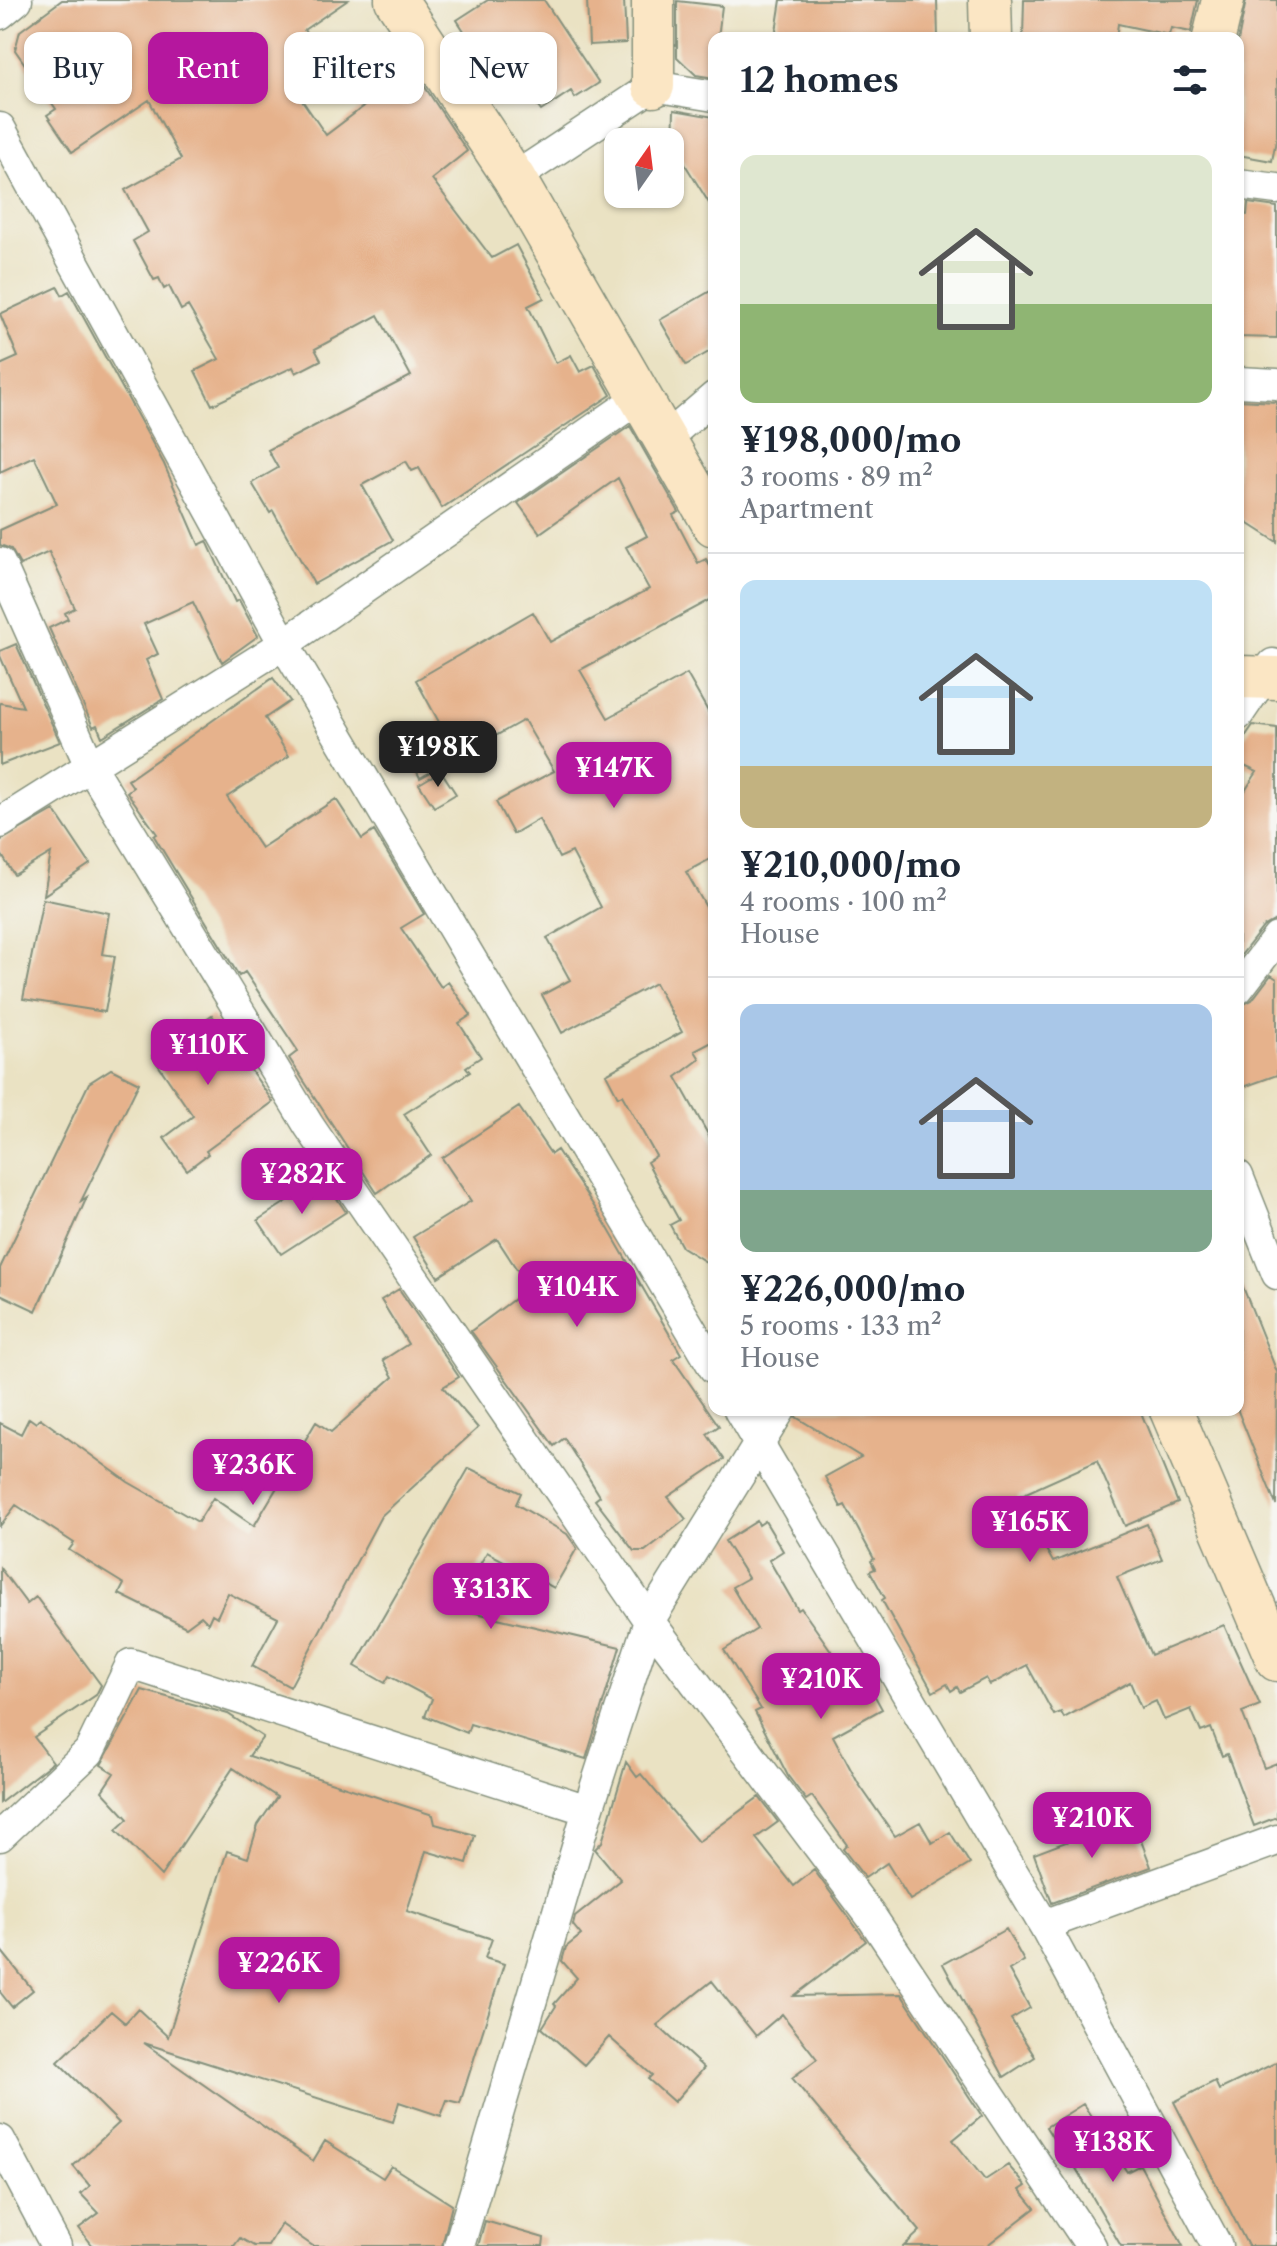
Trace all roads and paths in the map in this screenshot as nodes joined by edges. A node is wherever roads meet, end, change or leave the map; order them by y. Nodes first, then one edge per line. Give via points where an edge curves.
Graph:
1 (17, 0) edge
2 (396, 0) edge
3 (653, 0) edge
4 (990, 0) edge
5 (1223, 0) edge
6 (0, 14) edge
7 (991, 32) edge
8 (1215, 32) edge
9 (653, 86) junction
10 (708, 95) edge
11 (0, 128) edge
12 (514, 178) junction
13 (1244, 185) edge
14 (1277, 189) edge
15 (1244, 382) edge
16 (1277, 384) edge
17 (639, 398) junction
18 (708, 402) edge
19 (664, 440) junction
20 (708, 515) edge
21 (0, 563) edge
22 (284, 644) junction
23 (1264, 672) edge
24 (1244, 705) edge
25 (90, 766) junction
26 (0, 823) edge
27 (1277, 938) edge
28 (1244, 981) edge
29 (1244, 1191) edge
30 (1277, 1274) edge
31 (708, 1358) edge
32 (743, 1416) edge
33 (776, 1416) edge
34 (1174, 1416) edge
35 (759, 1443) junction
36 (649, 1621) junction
37 (1277, 1660) edge
38 (588, 1810) junction
39 (0, 1836) edge
40 (1277, 1840) edge
41 (1044, 1925) junction
42 (0, 2140) edge
43 (56, 2246) edge
44 (459, 2246) edge
45 (1091, 2246) edge
46 (1217, 2246) edge

1 - 6 street
2 - 12 street
3 - 9 street
4 - 7 street
5 - 8 street
9 - 10 street
9 - 12 street
11 - 22 street
12 - 17 street
13 - 14 street
15 - 16 street
17 - 19 street
17 - 22 street
18 - 19 street
19 - 20 street
21 - 25 street
22 - 25 street
22 - 31 street
23 - 24 street
25 - 26 street
25 - 36 street via 309,1126
27 - 28 street
29 - 30 street
32 - 35 street
33 - 35 street
34 - 37 street
35 - 36 street
35 - 41 street
36 - 38 street
36 - 45 street via 873,1919
38 - 39 street via 131,1664 89,1752
38 - 44 street
40 - 41 street
41 - 46 street
42 - 43 street

